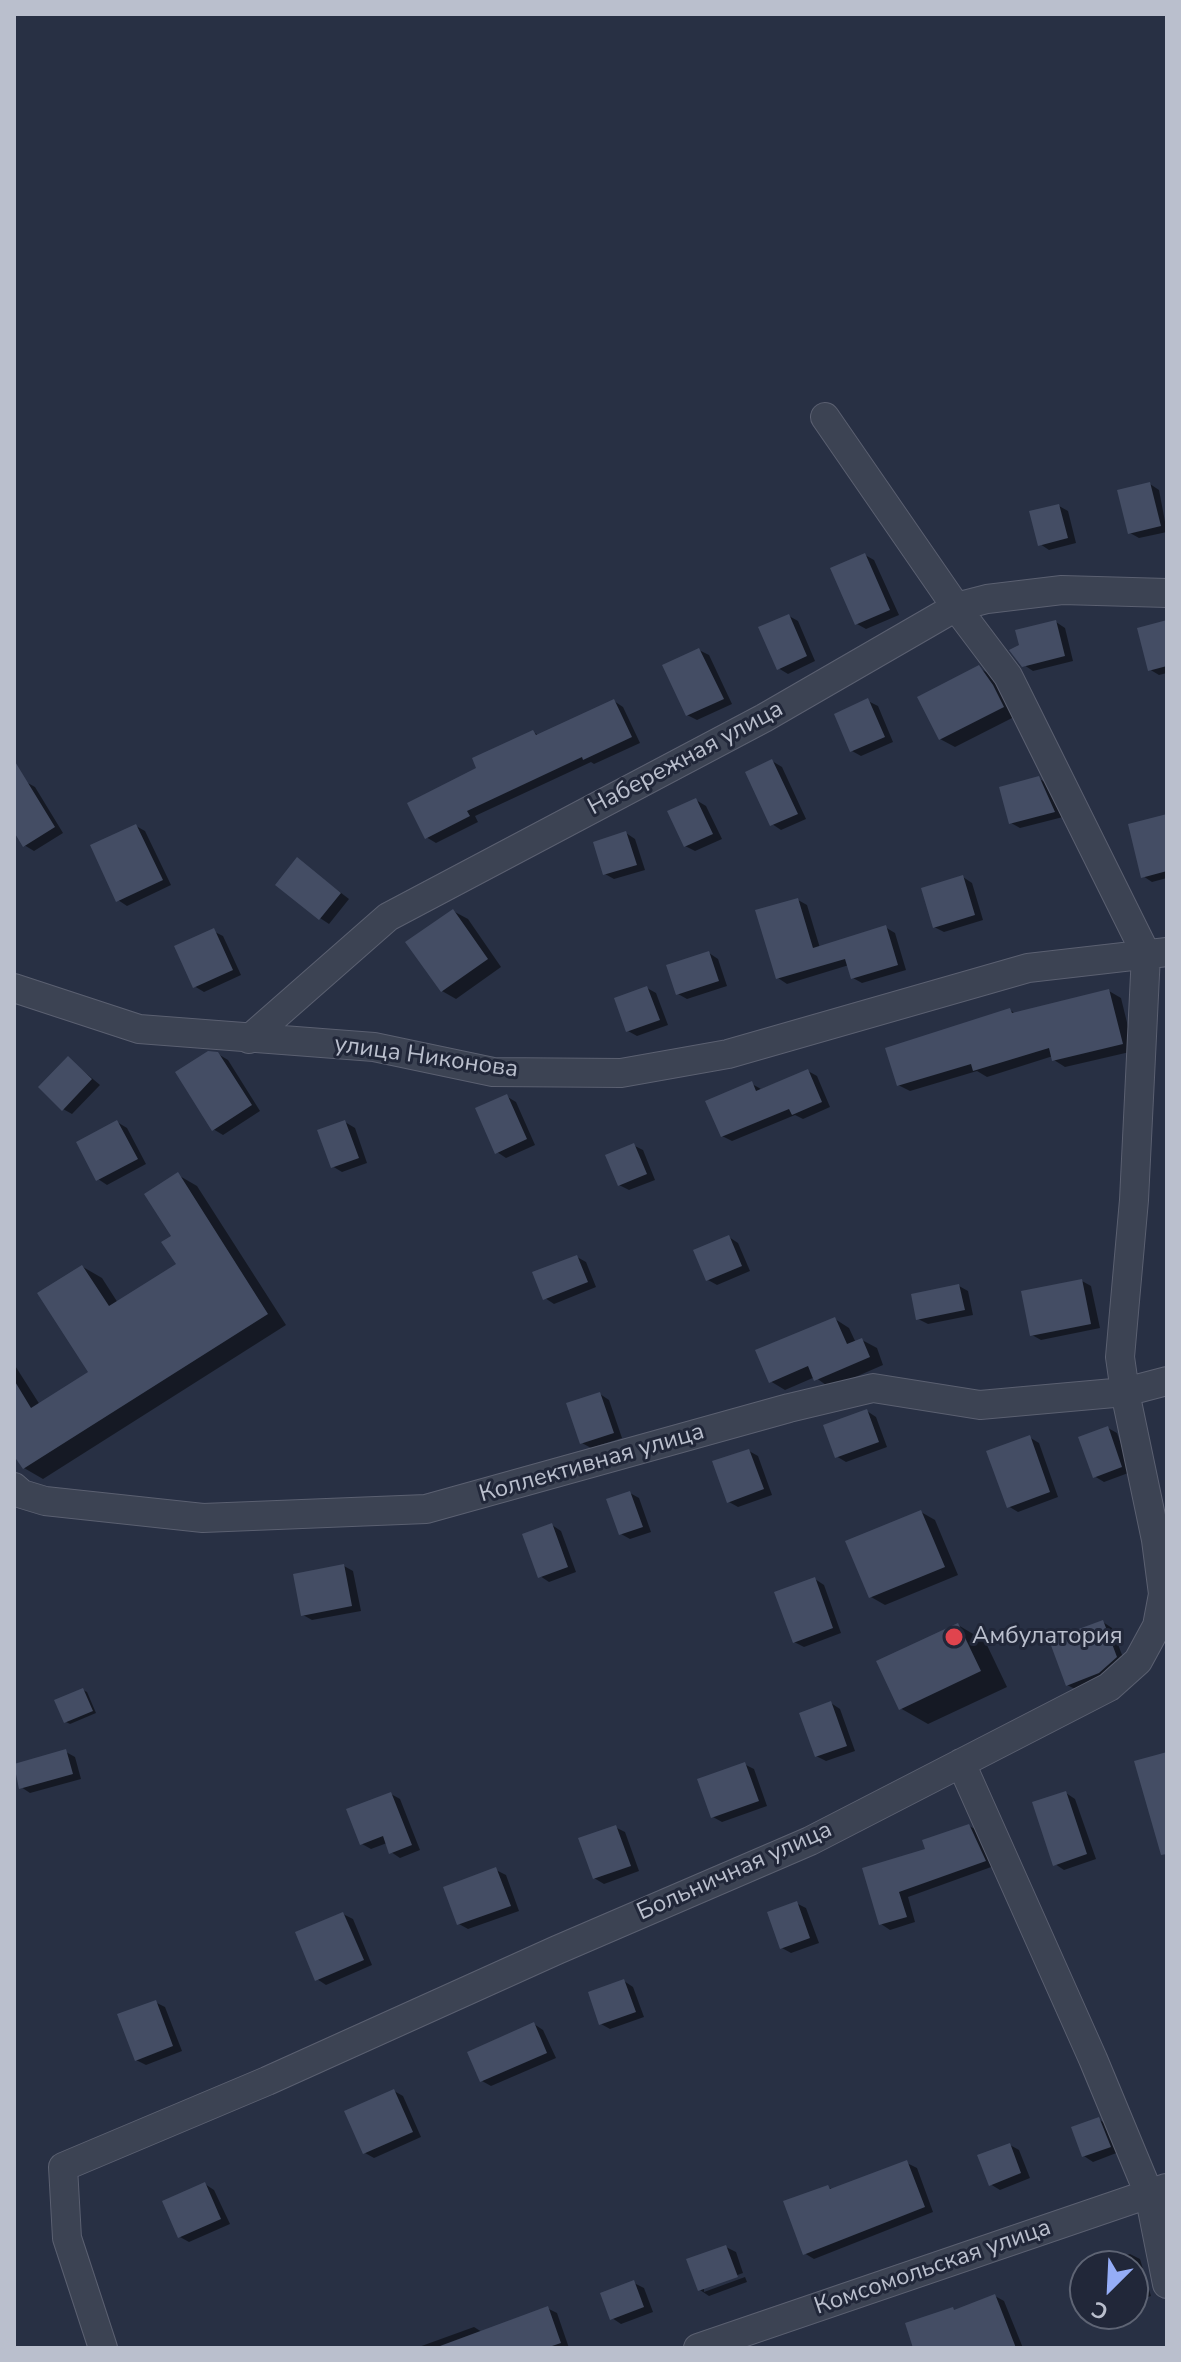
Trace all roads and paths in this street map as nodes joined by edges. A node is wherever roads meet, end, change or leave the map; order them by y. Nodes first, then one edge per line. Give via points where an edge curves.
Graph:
1 (825, 417) dead end
2 (1167, 593) edge
3 (956, 607) junction
4 (1157, 953) edge
5 (14, 988) edge
6 (249, 1039) junction
7 (1167, 1381) edge
8 (1125, 1392) junction
9 (14, 1487) edge
10 (1162, 1538) edge
11 (961, 1763) junction
12 (1158, 2191) edge
13 (1167, 2284) edge
14 (103, 2348) edge
15 (698, 2348) edge

1 - 3 street
2 - 3 street, Набережная улица via 1062,590
3 - 4 street via 1008,676
3 - 6 street, Набережная улица via 764,718 388,917
4 - 6 street, улица Никонова via 1028,968 728,1054 621,1073 493,1072 374,1047
4 - 8 street, Больничная улица via 1120,1357
5 - 6 street, улица Никонова via 139,1029
7 - 8 street, Коллективная улица
8 - 9 street, Коллективная улица via 980,1405 873,1388 426,1509 203,1518 45,1501
8 - 10 street, Больничная улица
10 - 11 street, Больничная улица via 1163,1594 1157,1626 1138,1661 1109,1687
11 - 12 street
11 - 14 street, Больничная улица via 810,1841 63,2167 67,2238
12 - 13 street
12 - 15 street, Комсомольская улица

